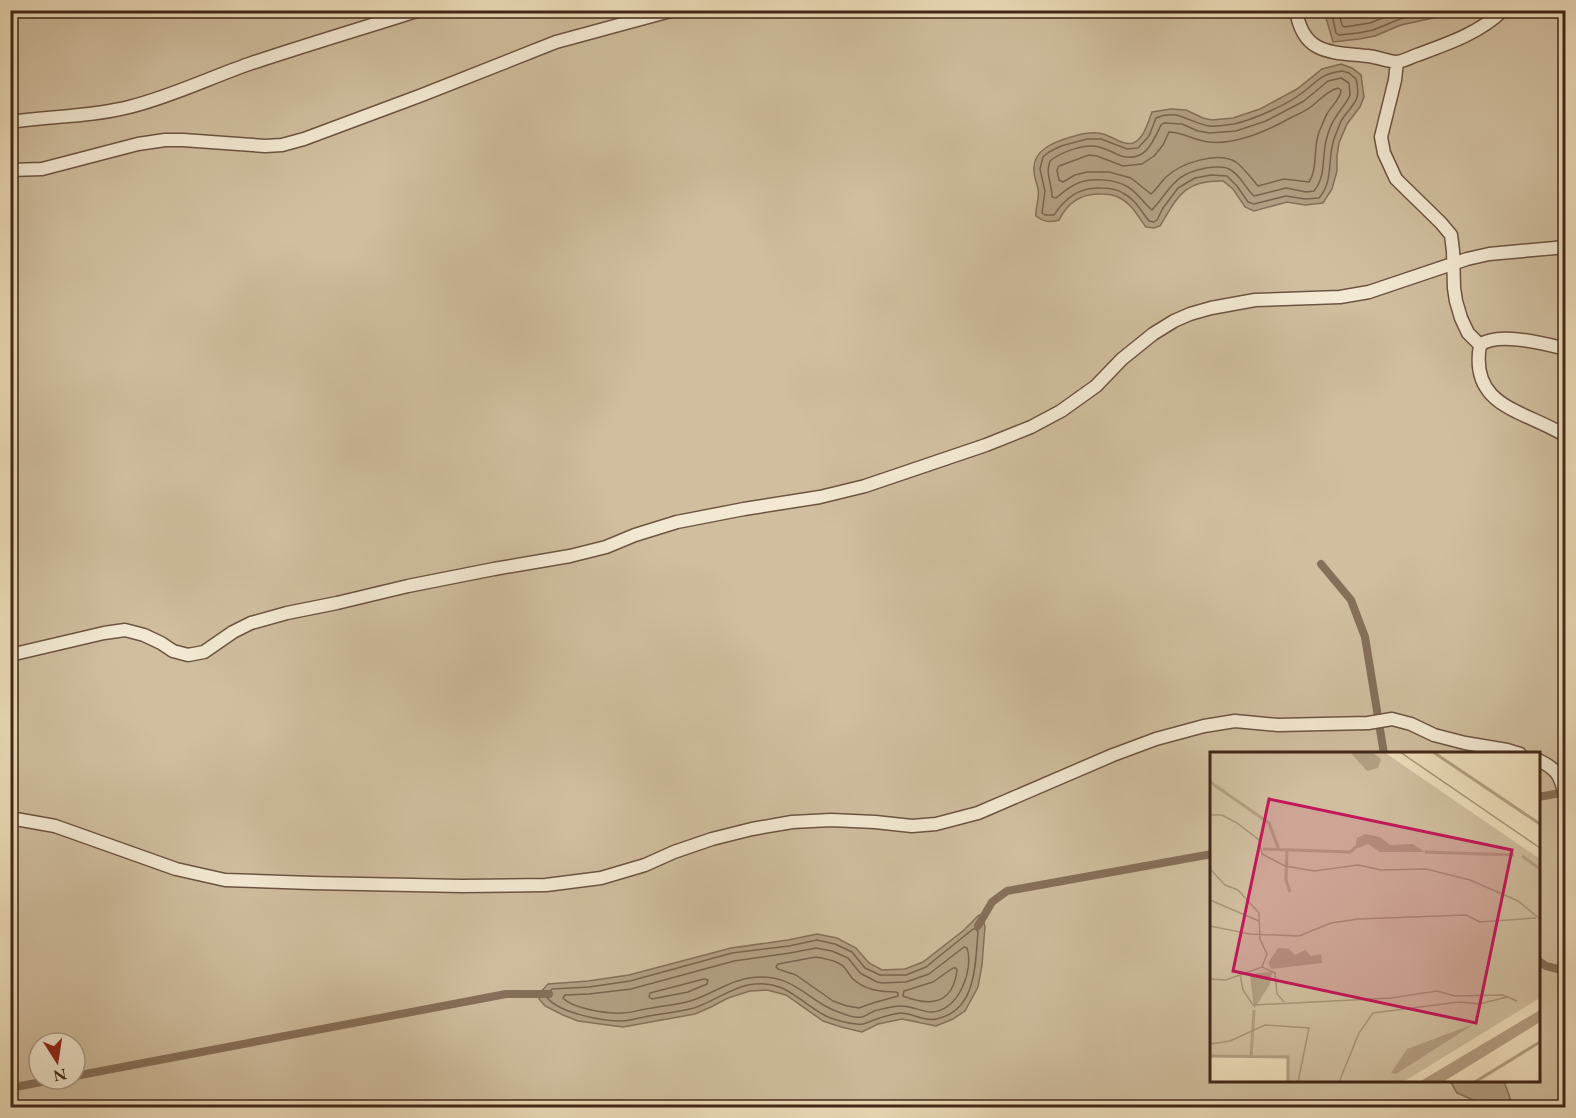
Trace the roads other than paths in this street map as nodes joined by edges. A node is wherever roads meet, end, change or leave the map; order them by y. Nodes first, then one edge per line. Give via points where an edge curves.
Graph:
1 (420, 10) edge
2 (674, 10) edge
3 (1296, 10) edge
4 (1503, 10) edge
5 (1397, 62) junction
6 (10, 122) edge
7 (10, 170) edge
8 (1566, 247) edge
9 (1453, 263) junction
10 (1480, 345) junction
11 (1566, 349) edge
12 (1566, 436) edge
13 (10, 655) edge
14 (1516, 752) edge
15 (1540, 760) edge
16 (1566, 798) edge
17 (10, 818) edge

1 - 6 lane via 284,52 130,107
2 - 7 lane via 556,42 282,145 165,140 42,169
3 - 5 lane via 1301,32 1320,48
4 - 5 lane via 1449,44
5 - 9 lane via 1381,136 1384,153 1396,179 1450,236
8 - 9 lane via 1490,254
9 - 10 lane via 1461,318
9 - 13 lane via 1369,292 1255,300 1190,314 1153,334 1122,358 1096,386 1031,427 865,486 820,498 677,522 570,556 287,613 251,623 204,652 188,655 173,651 144,635 125,630
10 - 11 lane via 1509,339
10 - 12 lane via 1478,371 1490,394 1505,407
14 - 17 lane via 1434,735 1392,719 1278,725 1235,721 1156,739 978,813 936,824 792,822 712,839 601,878 508,887 225,880 176,869 55,826
15 - 16 lane via 1561,778

